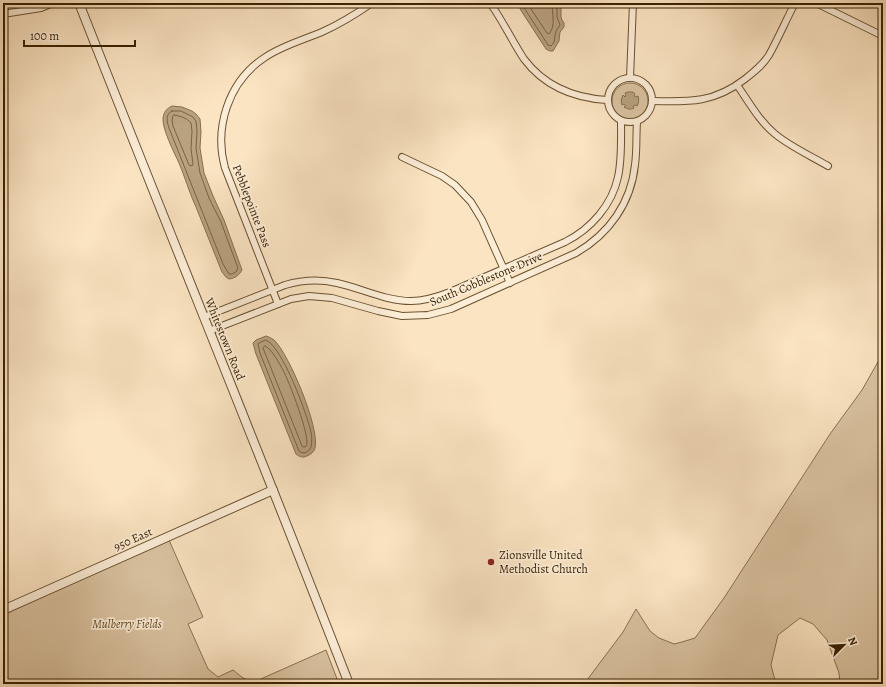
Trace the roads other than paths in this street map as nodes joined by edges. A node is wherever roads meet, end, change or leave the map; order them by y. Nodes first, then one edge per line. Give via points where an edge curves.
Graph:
1 (53, 3) edge
2 (79, 3) edge
3 (372, 3) edge
4 (490, 3) edge
5 (633, 3) edge
6 (795, 3) edge
7 (816, 3) edge
8 (3, 14) edge
9 (883, 36) edge
10 (630, 78) junction
11 (738, 85) junction
12 (607, 100) junction
13 (652, 101) junction
14 (621, 121) junction
15 (637, 122) junction
16 (402, 157) dead end
17 (828, 166) dead end
18 (504, 269) junction
19 (510, 283) junction
20 (273, 290) junction
21 (278, 304) junction
22 (204, 317) junction
23 (209, 331) junction
24 (273, 490) junction
25 (3, 610) edge
26 (349, 684) edge

1 - 8 street via 41,8
2 - 22 street, Whitestown Road
3 - 20 street, Pebblepointe Pass via 334,26 265,57 242,79 226,108 221,140 224,163
4 - 12 street via 524,58 543,78 573,94
5 - 10 street
6 - 11 street via 768,56 757,70
7 - 9 street
10 - 12 street via 614,84
10 - 13 street via 645,84
11 - 13 street via 718,96 700,100
11 - 17 street via 774,134
12 - 14 street via 608,108
13 - 15 street via 647,115
14 - 15 street
14 - 18 street, South Cobblestone Drive via 618,177 602,212 570,240
15 - 19 street, South Cobblestone Drive via 632,185 622,209 613,222 598,238 581,250
16 - 18 street via 442,176 464,193 480,216
18 - 19 street
18 - 20 street, South Cobblestone Drive via 430,299 393,299 319,280 291,283
19 - 21 street, South Cobblestone Drive via 451,308 422,316 389,314 325,296 300,297
20 - 21 street, Pebblepointe Pass
20 - 22 street, South Cobblestone Drive
21 - 23 street, South Cobblestone Drive
22 - 23 street, Whitestown Road
23 - 24 street, Whitestown Road
24 - 25 street, 950 East
24 - 26 street, Whitestown Road

